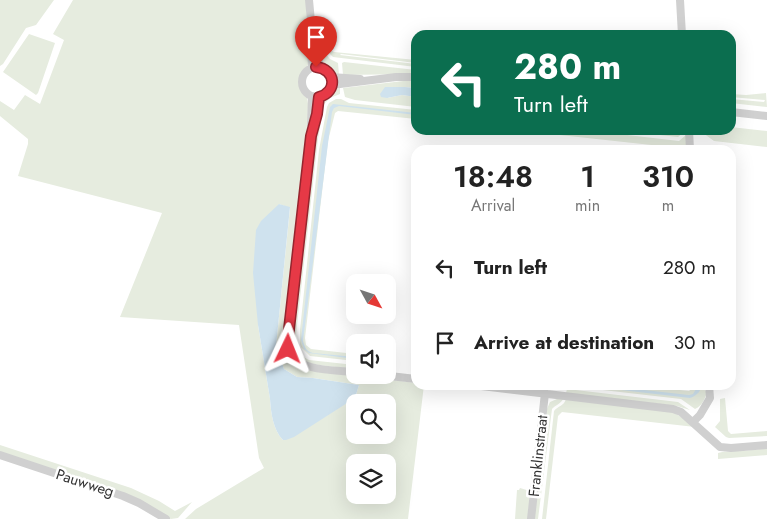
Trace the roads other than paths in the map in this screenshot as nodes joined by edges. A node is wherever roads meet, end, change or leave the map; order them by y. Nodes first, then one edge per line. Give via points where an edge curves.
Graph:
1 (309, 0) edge
2 (680, 0) edge
3 (682, 30) edge
4 (316, 67) junction
5 (411, 78) edge
6 (331, 81) junction
7 (315, 96) junction
8 (736, 113) edge
9 (767, 116) edge
10 (346, 371) edge
11 (396, 377) edge
12 (411, 378) edge
13 (518, 390) edge
14 (709, 390) edge
15 (545, 393) junction
16 (693, 422) junction
17 (767, 445) edge
18 (0, 455) edge
19 (166, 519) edge
20 (531, 519) edge

1 - 4 street
2 - 3 street
4 - 6 street via 327,71
4 - 7 street via 306,72 302,80 305,91
5 - 6 street
6 - 7 street via 327,93
7 - 10 street via 288,349 292,357 309,367
8 - 9 street
11 - 12 street
13 - 15 street
14 - 16 street via 710,398
15 - 16 street via 673,409
15 - 20 street, Franklinstraat
16 - 17 street via 720,447
18 - 19 street, Pauwweg via 123,496

